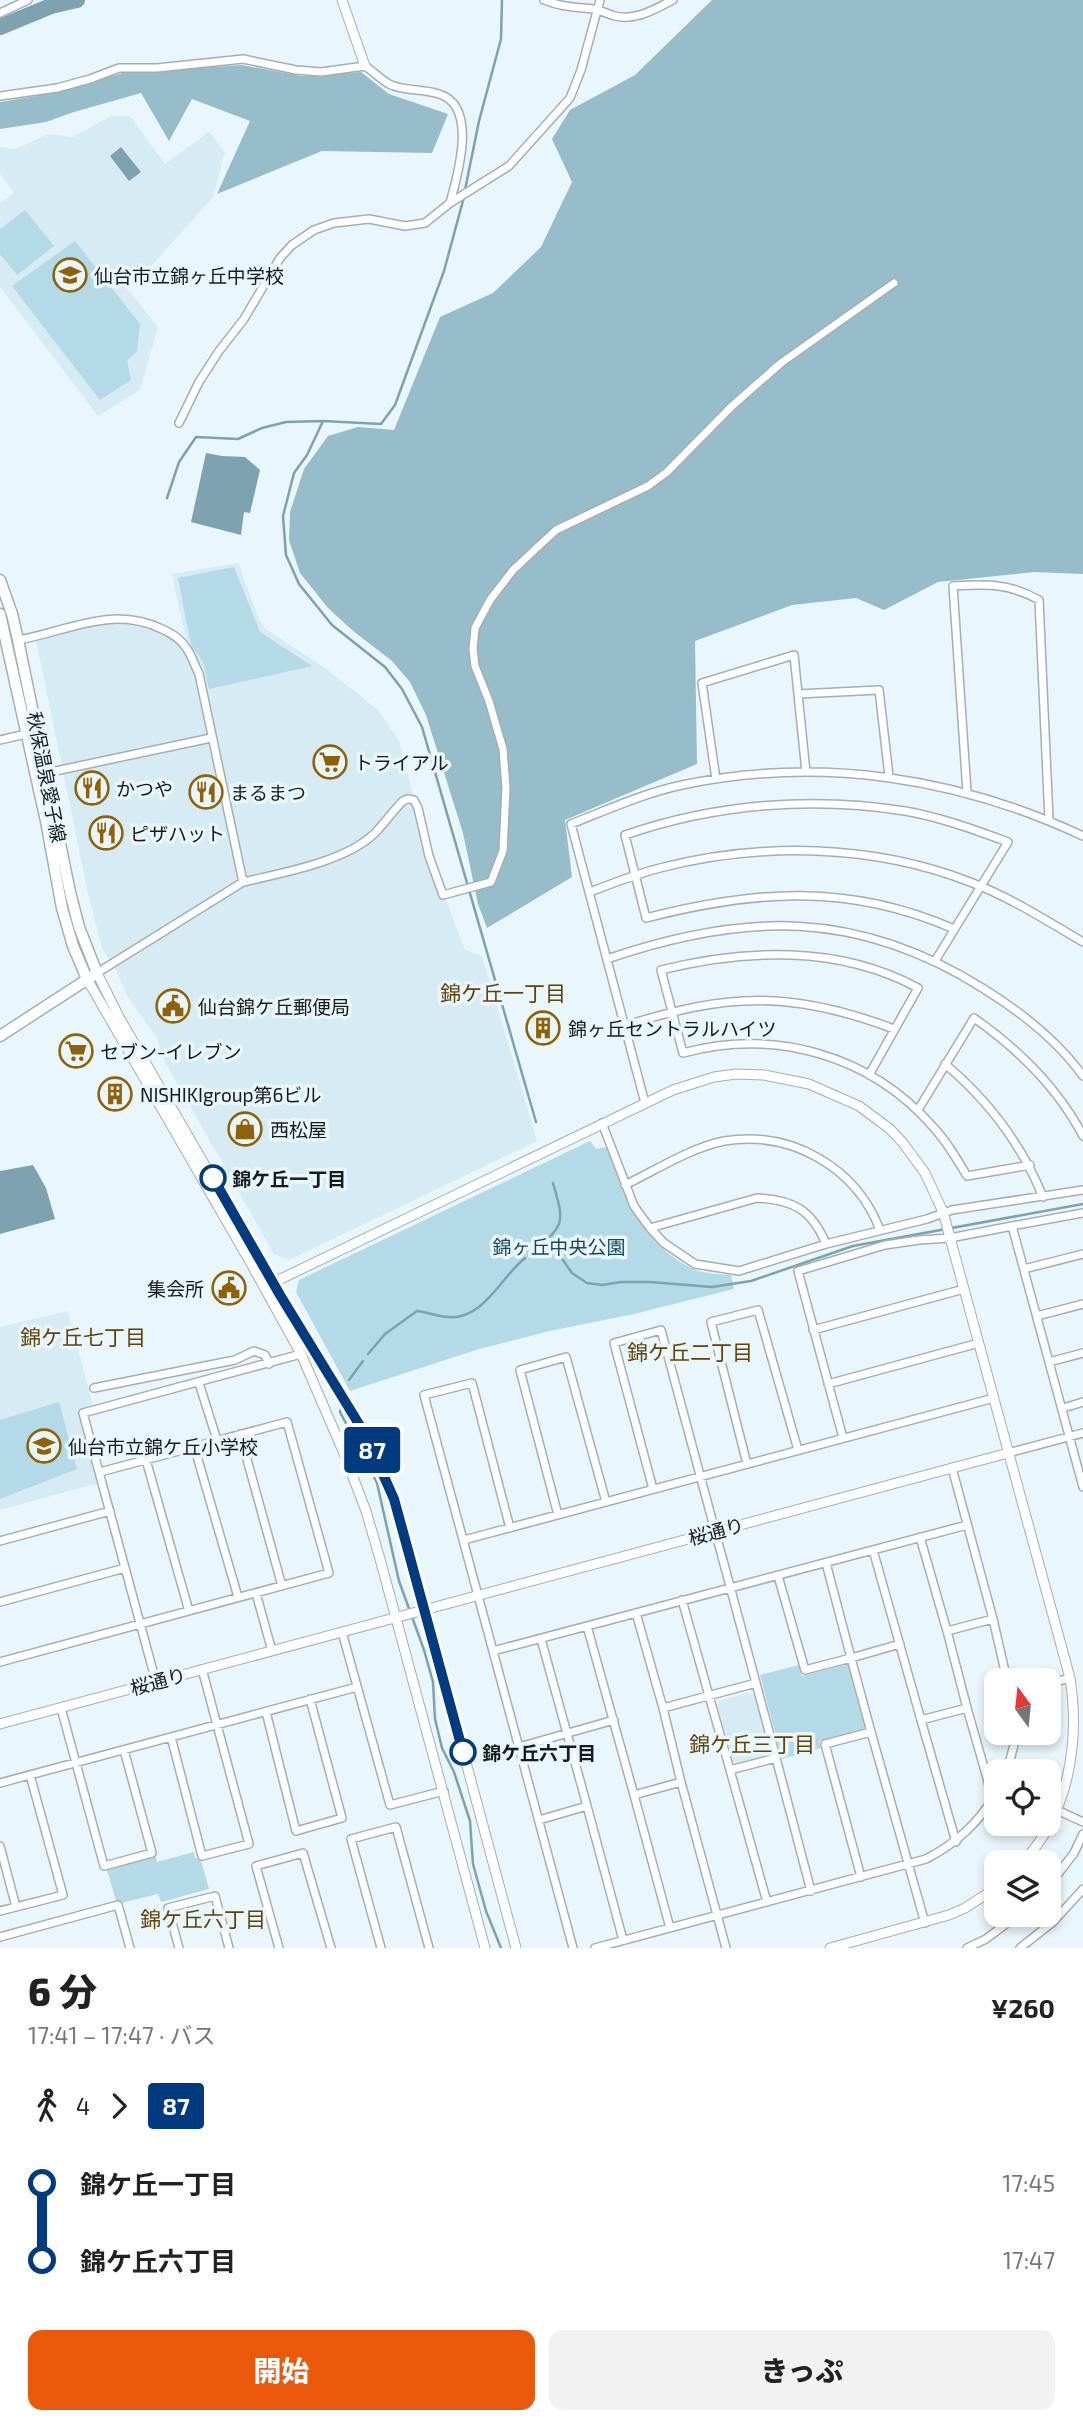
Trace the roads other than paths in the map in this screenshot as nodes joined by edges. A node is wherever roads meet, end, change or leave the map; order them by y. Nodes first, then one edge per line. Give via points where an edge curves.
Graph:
1 (28, 0) edge
2 (342, 0) edge
3 (544, 0) edge
4 (600, 0) edge
5 (673, 0) edge
6 (596, 9) junction
7 (0, 13) edge
8 (365, 65) junction
9 (0, 96) edge
10 (453, 202) junction
11 (894, 284) dead end
12 (179, 423) dead end
13 (0, 580) edge
14 (0, 614) edge
15 (18, 640) junction
16 (799, 694) junction
17 (32, 733) junction
18 (211, 738) junction
19 (0, 740) edge
20 (806, 772) junction
21 (46, 773) junction
22 (889, 776) junction
23 (716, 779) junction
24 (967, 792) junction
25 (1049, 820) junction
26 (1083, 836) edge
27 (636, 876) junction
28 (243, 882) junction
29 (982, 887) junction
30 (590, 892) junction
31 (954, 929) junction
32 (1083, 942) edge
33 (607, 959) junction
34 (936, 961) junction
35 (92, 976) junction
36 (671, 1011) junction
37 (624, 1026) junction
38 (894, 1029) junction
39 (0, 1036) edge
40 (945, 1063) junction
41 (869, 1075) junction
42 (1083, 1076) edge
43 (645, 1103) junction
44 (918, 1110) junction
45 (602, 1123) junction
46 (1083, 1136) edge
47 (1030, 1165) junction
48 (625, 1185) junction
49 (1083, 1190) edge
50 (1043, 1197) junction
51 (1083, 1213) edge
52 (947, 1226) junction
53 (1012, 1226) junction
54 (650, 1228) junction
55 (880, 1230) junction
56 (826, 1244) junction
57 (1083, 1254) edge
58 (1024, 1269) junction
59 (269, 1284) junction
60 (964, 1289) junction
61 (1083, 1304) edge
62 (1037, 1317) junction
63 (813, 1330) junction
64 (979, 1343) junction
65 (1083, 1353) edge
66 (301, 1354) junction
67 (1049, 1362) junction
68 (269, 1364) junction
69 (200, 1382) junction
70 (828, 1384) junction
71 (93, 1388) dead end
72 (994, 1398) junction
73 (1083, 1402) edge
74 (1063, 1408) junction
75 (1083, 1433) edge
76 (240, 1434) junction
77 (1070, 1436) junction
78 (843, 1438) junction
79 (216, 1440) junction
80 (194, 1446) junction
81 (798, 1450) junction
82 (1008, 1453) junction
83 (146, 1460) junction
84 (747, 1464) junction
85 (952, 1468) junction
86 (100, 1472) junction
87 (700, 1476) junction
88 (1083, 1488) edge
89 (653, 1489) junction
90 (607, 1502) junction
91 (110, 1511) junction
92 (558, 1515) junction
93 (967, 1525) junction
94 (510, 1528) junction
95 (715, 1531) junction
96 (920, 1537) junction
97 (464, 1540) junction
98 (0, 1541) edge
99 (873, 1550) junction
100 (826, 1563) junction
101 (125, 1568) junction
102 (778, 1576) junction
103 (282, 1586) junction
104 (729, 1587) junction
105 (256, 1593) junction
106 (479, 1596) junction
107 (238, 1597) junction
108 (682, 1600) junction
109 (0, 1602) edge
110 (189, 1611) junction
111 (422, 1611) junction
112 (636, 1613) junction
113 (399, 1617) junction
114 (993, 1619) junction
115 (140, 1624) junction
116 (587, 1626) junction
117 (947, 1631) junction
118 (342, 1632) junction
119 (541, 1639) junction
120 (900, 1644) junction
121 (272, 1651) junction
122 (493, 1651) junction
123 (851, 1658) junction
124 (0, 1662) edge
125 (1004, 1668) edge
126 (202, 1669) junction
127 (1070, 1678) junction
128 (1061, 1680) edge
129 (156, 1682) junction
130 (756, 1683) junction
131 (357, 1687) junction
132 (709, 1695) junction
133 (310, 1699) junction
134 (61, 1708) junction
135 (663, 1708) junction
136 (967, 1708) junction
137 (266, 1712) junction
138 (614, 1720) junction
139 (921, 1720) junction
140 (0, 1724) edge
141 (217, 1725) junction
142 (871, 1732) junction
143 (566, 1734) junction
144 (171, 1737) junction
145 (520, 1746) junction
146 (124, 1750) junction
147 (776, 1758) junction
148 (77, 1762) junction
149 (984, 1763) edge
150 (730, 1770) junction
151 (30, 1775) junction
152 (681, 1782) junction
153 (0, 1783) edge
154 (444, 1791) junction
155 (634, 1795) junction
156 (1061, 1798) edge
157 (587, 1806) junction
158 (984, 1812) edge
159 (1061, 1813) edge
160 (539, 1820) junction
161 (1083, 1822) edge
162 (1083, 1834) edge
163 (956, 1842) junction
164 (0, 1846) edge
165 (910, 1864) junction
166 (1061, 1870) edge
167 (862, 1877) junction
168 (1083, 1889) edge
169 (811, 1891) junction
170 (984, 1896) edge
171 (767, 1902) junction
172 (16, 1907) junction
173 (0, 1912) edge
174 (718, 1916) junction
175 (925, 1923) junction
176 (1002, 1927) edge
177 (670, 1928) junction
178 (0, 1937) edge
179 (623, 1940) junction
180 (130, 1948) edge
181 (178, 1948) edge
182 (229, 1948) edge
183 (279, 1948) edge
184 (331, 1948) edge
185 (381, 1948) edge
186 (429, 1948) edge
187 (485, 1948) edge
188 (516, 1948) edge
189 (573, 1948) edge
190 (595, 1948) edge
191 (726, 1948) edge
192 (830, 1948) edge
193 (968, 1948) edge
194 (1020, 1948) edge

1 - 7 street
2 - 8 street
3 - 6 street via 561,7
4 - 6 street
5 - 6 street via 633,17
6 - 10 street via 570,98 509,166
8 - 9 street via 321,72 243,59 119,68 57,88
8 - 10 street via 391,85 442,94 457,112 463,133
10 - 12 street via 425,223 405,226 353,220 314,230 292,245 219,351
11 - 28 street via 781,363 648,486 556,530 513,570 490,600 475,628 473,649 503,749 505,842 491,882 443,895 418,808 414,800 407,799 371,837 354,847
13 - 15 main road, 秋保温泉愛子線
14 - 17 main road, 秋保温泉愛子線
15 - 17 main road, 秋保温泉愛子線
15 - 18 street via 128,618 175,635 199,674
16 - 20 street
16 - 22 street via 879,690
16 - 23 street via 794,655 702,683
17 - 19 street
17 - 21 main road, 秋保温泉愛子線
17 - 35 main road, 秋保温泉愛子線 via 62,908 73,946
18 - 21 street
18 - 28 street
20 - 22 street
20 - 23 street
21 - 35 main road, 秋保温泉愛子線
22 - 24 street
23 - 30 street via 637,798 571,824
24 - 25 street
24 - 25 street via 953,586 1006,586 1039,600
25 - 26 street
27 - 29 street via 717,856 811,851 910,864
27 - 29 street via 625,835 699,814 804,803 906,811 1008,842
27 - 30 street
27 - 31 street via 646,918 734,898 818,895 880,905
28 - 35 street
29 - 31 street
29 - 32 street
30 - 33 street
31 - 34 street
33 - 34 street via 694,934 784,926 857,933
33 - 37 street
34 - 42 street via 1010,1005 1050,1039
35 - 39 main road
35 - 59 street via 126,1028
36 - 37 street
36 - 38 street via 720,1001 783,1001 838,1010
36 - 38 street via 661,970 727,956 796,955 842,960 918,988
36 - 41 street via 683,1053 721,1044 778,1044 834,1057
37 - 43 street
38 - 41 street
40 - 44 street
40 - 46 street via 974,1018 1025,1059
40 - 47 street via 984,1100
41 - 44 street
43 - 45 street
43 - 52 street via 695,1082 736,1074 788,1078 827,1090 890,1129 925,1173
44 - 47 street via 967,1176
45 - 48 street
45 - 59 street
47 - 50 street
48 - 54 street
48 - 55 street via 712,1144 747,1139 778,1142 813,1154 842,1174 861,1195
49 - 50 street
50 - 52 street
51 - 53 street
52 - 53 street
52 - 55 street via 927,1219
52 - 60 street
52 - 63 street via 919,1240 884,1245 798,1271
53 - 58 street
54 - 56 street via 695,1264 739,1271
54 - 56 street via 757,1198 770,1199 792,1203 807,1213
55 - 56 street
57 - 58 street
58 - 62 street
59 - 66 street
59 - 111 street via 365,1434 394,1499
60 - 63 street
60 - 64 street
61 - 62 street
62 - 67 street
63 - 70 street
64 - 70 street
64 - 72 street
65 - 67 street
66 - 68 street
66 - 113 street via 366,1511
67 - 74 street
68 - 69 street
68 - 71 street via 265,1355 254,1351 235,1360
69 - 79 street
69 - 86 street via 83,1413
70 - 78 street
72 - 78 street
72 - 82 street
73 - 74 street
74 - 77 street
75 - 77 street
76 - 79 street
76 - 103 street
76 - 103 street via 287,1423 318,1535 328,1573
77 - 82 street
77 - 88 street
78 - 81 street
79 - 80 street
80 - 83 street
80 - 107 street
81 - 84 street
81 - 84 street via 758,1310 711,1322
82 - 85 street, 桜通り
82 - 127 street
83 - 86 street
83 - 110 street
84 - 87 street
85 - 93 street
85 - 95 street, 桜通り
86 - 91 street
87 - 89 street
87 - 89 street via 661,1330 614,1343
87 - 95 street
89 - 90 street
90 - 92 street
90 - 92 street via 566,1357 520,1370
91 - 98 street
91 - 101 street
92 - 94 street
93 - 96 street
93 - 114 street
94 - 97 street
94 - 97 street via 472,1383 424,1395
95 - 104 street
95 - 106 street, 桜通り
96 - 99 street
96 - 117 street
97 - 106 street
99 - 100 street
99 - 120 street
100 - 102 street
100 - 123 street
101 - 109 street
101 - 115 street
102 - 104 street
102 - 123 street via 805,1670
103 - 105 street
104 - 108 street
104 - 130 street
105 - 107 street
105 - 121 street
106 - 111 street, 桜通り
106 - 122 street
107 - 110 street
108 - 112 street
108 - 132 street
110 - 115 street
111 - 113 street, 桜通り
111 - 188 street
112 - 116 street
112 - 135 street
113 - 118 street, 桜通り
113 - 154 street
114 - 117 street
114 - 125 street
115 - 124 street
115 - 129 street
116 - 119 street
116 - 138 street
117 - 136 street
118 - 121 street, 桜通り
118 - 131 street
119 - 122 street
119 - 143 street
120 - 123 street
120 - 139 street
121 - 126 street, 桜通り
122 - 145 street
123 - 142 street
126 - 129 street, 桜通り
126 - 141 street
127 - 128 street
127 - 156 street via 1074,1742
129 - 134 street, 桜通り
130 - 132 street
130 - 147 street
131 - 133 street
131 - 154 street via 390,1805
132 - 135 street
132 - 150 street
133 - 137 street
133 - 137 street via 341,1818 296,1830
134 - 140 street, 桜通り
134 - 148 street
135 - 152 street
136 - 139 street
136 - 149 street
137 - 141 street
138 - 143 street
138 - 155 street
139 - 163 street
141 - 144 street
141 - 144 street via 249,1844 202,1856
142 - 165 street
142 - 167 street via 825,1744
143 - 145 street
143 - 157 street
144 - 146 street
145 - 160 street
146 - 148 street
146 - 148 street via 152,1853 104,1866
147 - 150 street
147 - 169 street
148 - 151 street
150 - 171 street
151 - 153 street
151 - 172 street via 63,1895
152 - 155 street
152 - 174 street
154 - 187 street
155 - 177 street
157 - 160 street
157 - 179 street
158 - 163 street
159 - 161 street
160 - 189 street
162 - 166 street
163 - 165 street
164 - 172 street
165 - 167 street
165 - 175 street
167 - 169 street
168 - 194 street via 1053,1922
169 - 171 street
170 - 175 street
171 - 174 street
172 - 173 street
174 - 177 street
174 - 191 street
175 - 192 street
176 - 193 street
177 - 179 street
178 - 180 street via 118,1905
179 - 190 street
181 - 182 street via 168,1908 215,1896
183 - 184 street via 256,1866 303,1853
185 - 186 street via 351,1839 396,1827

